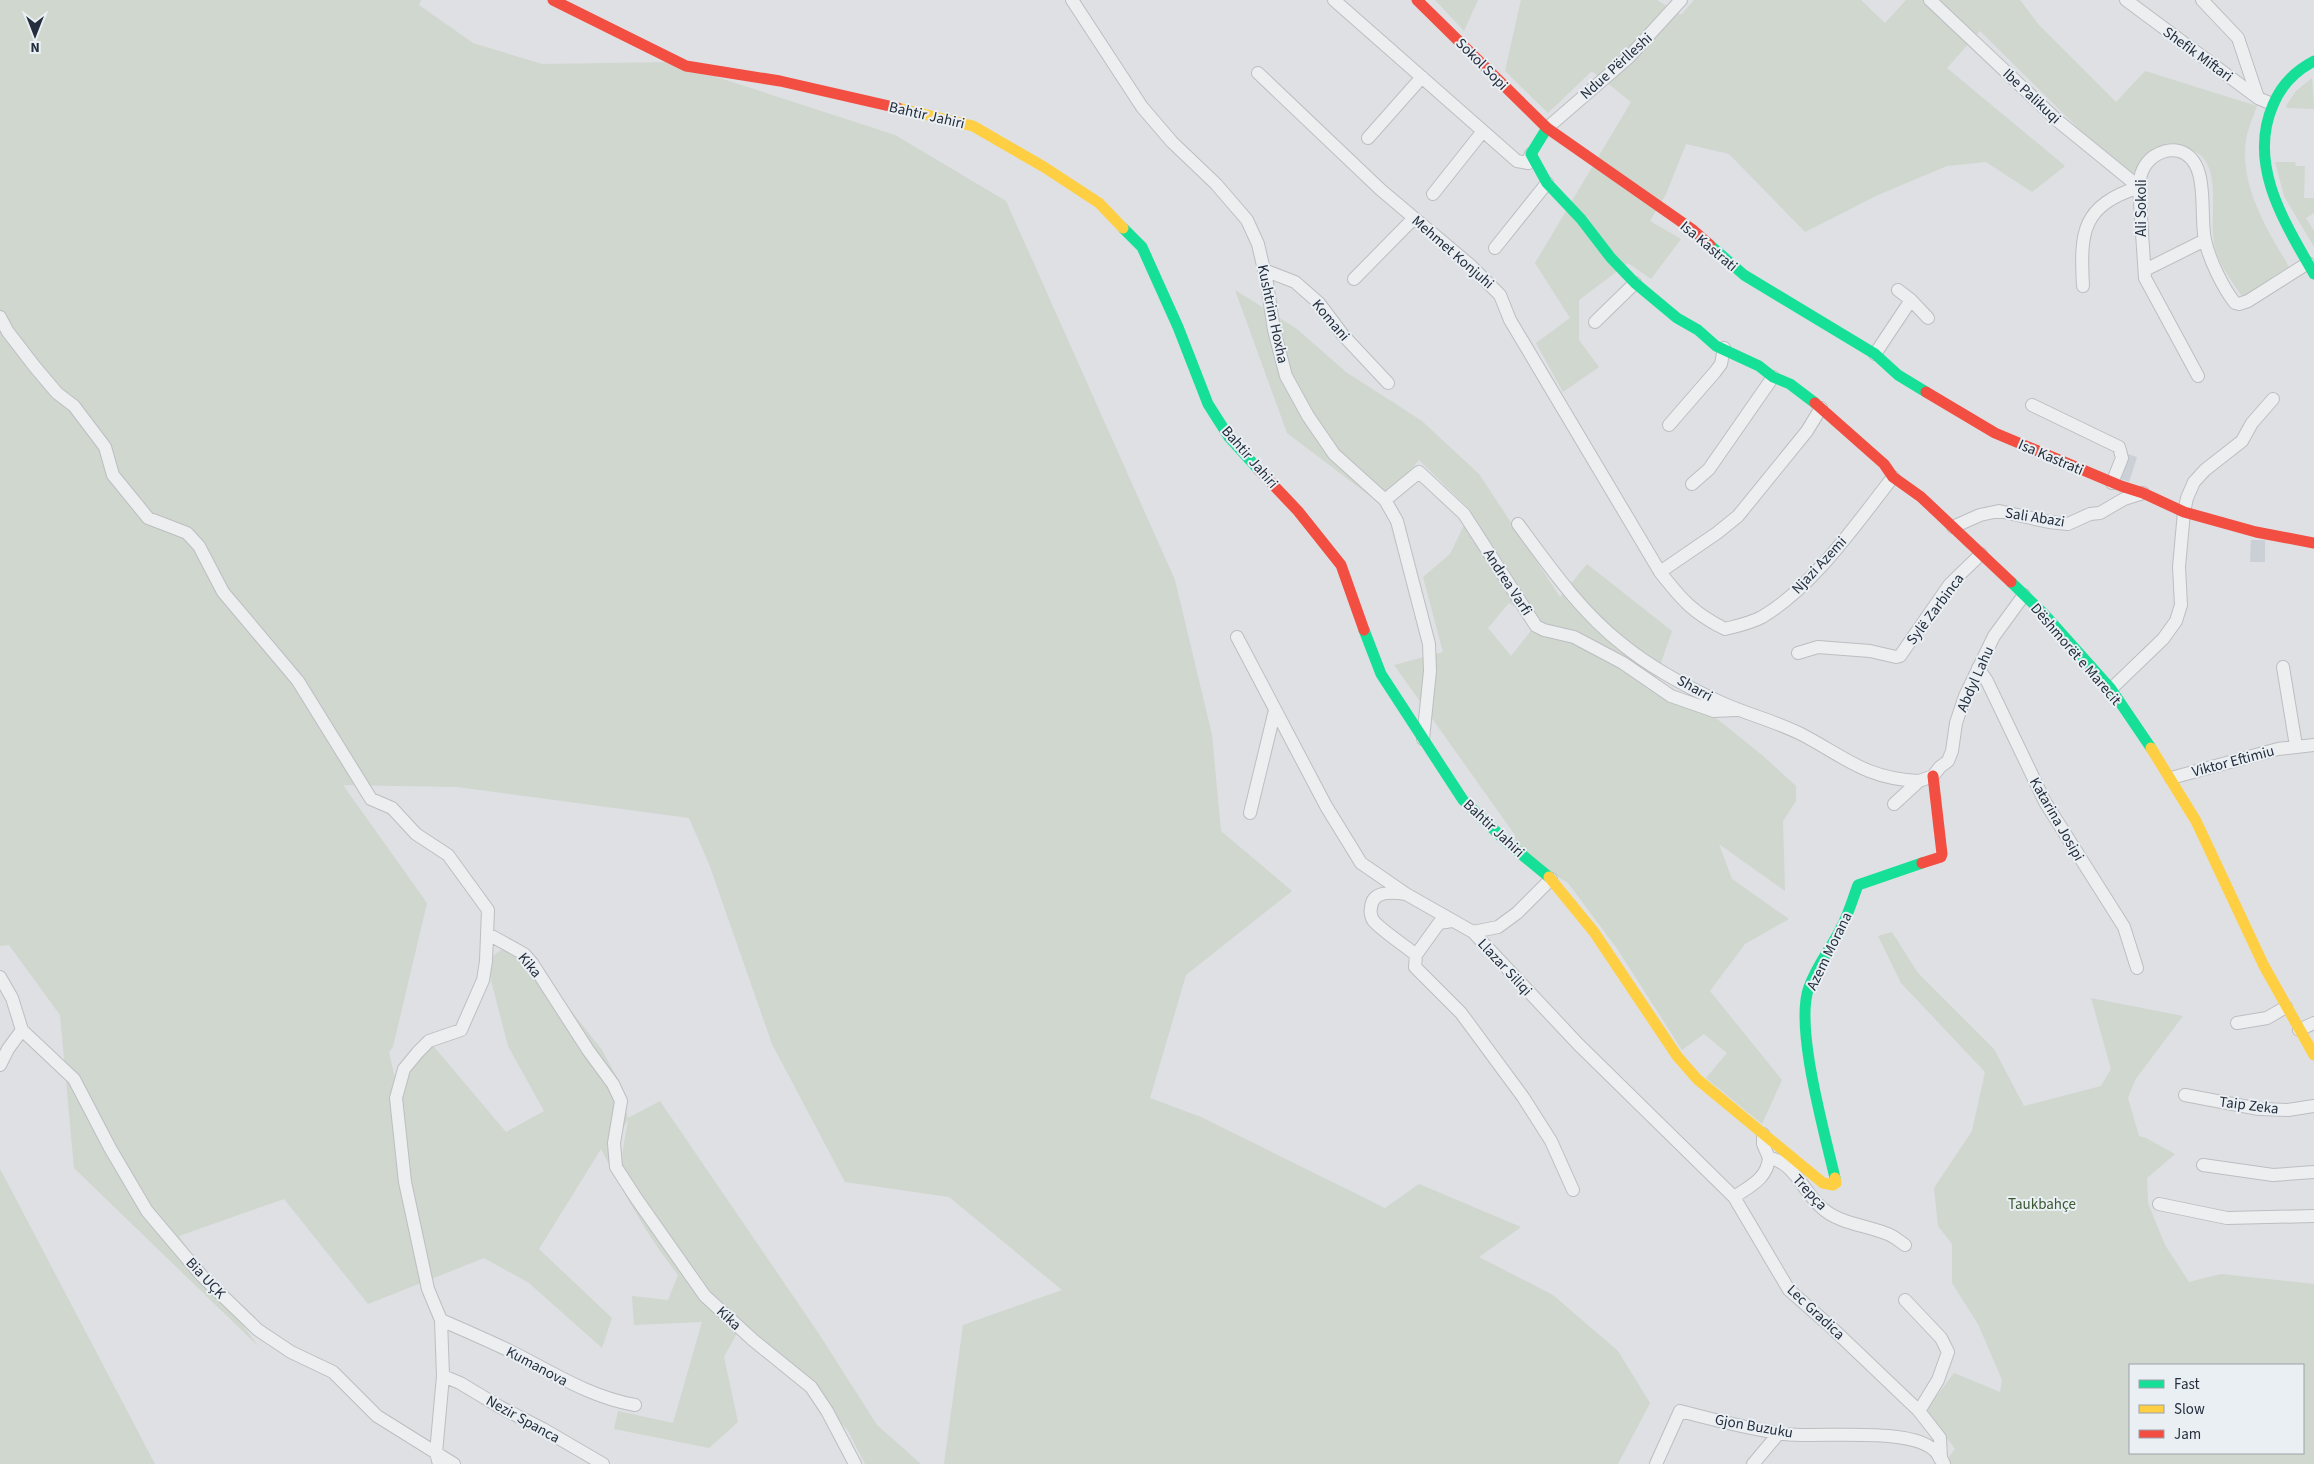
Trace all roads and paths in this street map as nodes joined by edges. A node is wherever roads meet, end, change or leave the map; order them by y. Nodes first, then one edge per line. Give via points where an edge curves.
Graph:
1 (553, 0) edge
2 (1072, 0) edge
3 (1334, 0) edge
4 (1417, 0) edge
5 (1681, 0) edge
6 (1930, 0) edge
7 (2126, 0) edge
8 (2207, 2) edge
9 (2314, 60) edge
10 (1258, 73) dead end
11 (1422, 77) junction
12 (2258, 98) junction
13 (2272, 104) junction
14 (1548, 128) junction
15 (1483, 131) junction
16 (1368, 138) dead end
17 (1531, 154) junction
18 (1547, 183) junction
19 (2139, 187) junction
20 (1433, 194) dead end
21 (1414, 218) junction
22 (2205, 240) junction
23 (1495, 248) dead end
24 (2311, 268) edge
25 (1264, 270) junction
26 (2144, 270) junction
27 (1354, 279) dead end
28 (1635, 283) junction
29 (2083, 286) dead end
30 (1898, 290) dead end
31 (1911, 300) junction
32 (0, 317) edge
33 (1928, 318) dead end
34 (1595, 322) dead end
35 (1724, 348) junction
36 (1875, 354) junction
37 (2198, 376) dead end
38 (1773, 377) junction
39 (1388, 383) dead end
40 (2273, 399) dead end
41 (2032, 405) dead end
42 (1821, 408) junction
43 (1669, 425) dead end
44 (1893, 477) junction
45 (2112, 483) junction
46 (1692, 484) dead end
47 (2143, 493) junction
48 (1385, 500) junction
49 (2184, 512) junction
50 (1518, 524) dead end
51 (1953, 527) junction
52 (2314, 543) edge
53 (1981, 554) junction
54 (1660, 572) junction
55 (2024, 595) junction
56 (1725, 629) joint
57 (1237, 637) dead end
58 (1798, 653) dead end
59 (2283, 667) dead end
60 (1978, 668) junction
61 (2111, 689) junction
62 (1275, 710) junction
63 (1740, 710) junction
64 (1424, 739) junction
65 (2314, 745) edge
66 (2296, 746) junction
67 (1933, 776) junction
68 (2171, 778) junction
69 (1919, 781) junction
70 (1894, 804) dead end
71 (1250, 813) dead end
72 (1551, 880) junction
73 (1406, 894) junction
74 (1452, 921) junction
75 (1474, 932) junction
76 (488, 934) junction
77 (1416, 955) junction
78 (2136, 968) dead end
79 (0, 978) edge
80 (2286, 1007) junction
81 (2236, 1023) dead end
82 (2314, 1023) edge
83 (22, 1030) junction
84 (2299, 1030) junction
85 (2314, 1054) edge
86 (0, 1065) edge
87 (2185, 1095) dead end
88 (2314, 1106) edge
89 (1763, 1134) junction
90 (1769, 1158) junction
91 (2203, 1165) dead end
92 (2314, 1172) edge
93 (1573, 1190) dead end
94 (1734, 1197) junction
95 (2159, 1204) dead end
96 (2314, 1216) edge
97 (1905, 1245) dead end
98 (1905, 1300) dead end
99 (440, 1320) junction
100 (443, 1376) junction
101 (636, 1405) dead end
102 (1919, 1411) junction
103 (1779, 1433) junction
104 (438, 1459) edge
105 (1940, 1462) edge
106 (454, 1464) edge
107 (603, 1464) edge
108 (856, 1464) edge
109 (1656, 1464) edge
110 (1753, 1464) edge

1 - 64 street, Bahtir Jahiri via 686,66 780,81 973,126 1044,166 1098,203 1142,247 1208,404 1229,437 1298,511 1341,564 1381,674
2 - 25 street, Kushtrim Hoxha via 1142,107 1247,220 1258,244
3 - 11 street
4 - 14 street, Sokol Sopi
5 - 14 street, Ndue Përlleshi via 1628,58
6 - 19 street, Ibe Palikuqi via 2058,121
7 - 12 street, Shefik Miftari
8 - 12 street via 2238,38
9 - 13 street via 2281,88
10 - 21 street, Mehmet Konjuhi
11 - 15 street
11 - 16 street
12 - 13 street, Shefik Miftari
13 - 24 street via 2262,136 2266,174
14 - 17 street
14 - 36 street, Isa Kastrati via 1692,230 1744,275
15 - 17 street via 1520,163 1530,161
15 - 20 street
17 - 18 street, Dëshmorët e Marecit
18 - 23 street
18 - 28 street, Dëshmorët e Marecit
19 - 22 street, Ali Sokoli via 2144,166 2157,154 2175,150 2193,160 2200,172
19 - 26 street, Ali Sokoli
19 - 29 street via 2108,200 2087,222 2083,242
21 - 27 street
21 - 54 street, Mehmet Konjuhi via 1500,294 1510,320
22 - 24 street, Ali Sokoli via 2220,279 2232,299 2239,304
22 - 26 street
25 - 39 street, Komani via 1295,282 1319,303 1343,335
25 - 48 street, Kushtrim Hoxha via 1286,376 1334,454
26 - 37 street, Ali Sokoli via 2145,278
28 - 34 street
28 - 35 street, Dëshmorët e Marecit via 1676,318 1698,330 1716,346
30 - 31 street
31 - 33 street
31 - 36 street
32 - 76 street via 35,367 57,393 74,406 105,447 113,476 148,518 187,533 199,546 223,592 298,681 371,799 392,808 416,834 448,855 488,910
35 - 38 street, Dëshmorët e Marecit
35 - 43 street via 1721,364
36 - 45 street, Isa Kastrati via 1898,375 1995,433
38 - 42 street, Dëshmorët e Marecit via 1790,384
38 - 46 street via 1709,469
40 - 49 street via 2242,440 2194,482 2186,498
41 - 45 street via 2113,442 2122,452 2122,458
42 - 44 street, Dëshmorët e Marecit via 1884,464
42 - 54 street via 1807,431 1738,516
44 - 51 street, Dëshmorët e Marecit
44 - 56 street, Njazi Azemi via 1823,562 1786,600 1760,618
45 - 47 street, Isa Kastrati
47 - 49 street, Isa Kastrati
47 - 51 street, Sali Abazi via 2068,524 1999,511
48 - 63 street, Andrea Varfi via 1419,472 1464,514 1536,626 1574,637 1624,663 1671,696 1714,711
48 - 64 street, Kushtrim Hoxha via 1397,521 1429,644
49 - 52 street, Isa Kastrati via 2256,532
49 - 61 street via 2179,567 2181,605 2176,622 2163,639
50 - 63 street, Sharri via 1567,590 1621,644 1686,684
51 - 53 street, Dëshmorët e Marecit
53 - 55 street, Dëshmorët e Marecit
53 - 58 street, Sylë Zarbinca via 1950,584 1900,656 1818,647
54 - 56 street, Mehmet Konjuhi via 1678,596 1701,617
55 - 60 street, Abdyl Lahu via 1994,636
55 - 61 street, Dëshmorët e Marecit
57 - 62 street, Llazar Siliqi
59 - 66 street, Viktor Eftimiu
60 - 67 street, Abdyl Lahu via 1956,723 1948,761
60 - 78 street, Katarina Josipi via 2056,822 2124,927
61 - 68 street, Dëshmorët e Marecit
62 - 71 street
62 - 73 street, Llazar Siliqi via 1326,806 1362,863
63 - 69 street, Sharri via 1800,734 1872,774 1895,780
64 - 72 street, Bahtir Jahiri via 1463,800
65 - 66 street, Viktor Eftimiu
66 - 68 street, Viktor Eftimiu
67 - 69 street, Abdyl Lahu
67 - 89 street, Azem Morana via 1941,857 1858,885 1843,925 1821,960 1808,989 1804,1016 1836,1183 1824,1183
68 - 80 street, Dëshmorët e Marecit via 2196,820
69 - 70 street, Abdyl Lahu
72 - 75 street via 1498,927
72 - 89 street, Bahtir Jahiri via 1594,932 1677,1056 1697,1079
73 - 74 street, Llazar Siliqi
73 - 77 street via 1379,895 1372,901 1370,910 1373,920
74 - 75 street, Llazar Siliqi
74 - 77 street via 1439,923
75 - 94 street, Llazar Siliqi via 1578,1044
76 - 99 street via 482,980 461,1030 430,1041 404,1069 397,1088 404,1182 428,1289
76 - 108 street, Kika via 524,954 532,963 613,1084 621,1101 614,1143 616,1167 636,1198 705,1296 811,1387
77 - 93 street via 1415,967 1461,1014 1523,1096 1551,1141
79 - 83 street via 12,998
80 - 81 street via 2267,1018
80 - 84 street, Dëshmorët e Marecit
82 - 84 street
83 - 86 street
83 - 104 street, Bia UÇK via 74,1079 147,1210 202,1276 258,1330 291,1352 333,1372 378,1416
84 - 85 street, Dëshmorët e Marecit
87 - 88 street, Taip Zeka via 2259,1109 2288,1110
89 - 90 street
90 - 94 street via 1764,1175
90 - 97 street, Trepça via 1779,1159 1788,1167 1821,1208 1838,1218 1888,1234
91 - 92 street via 2273,1175
94 - 102 street, Lec Gradica via 1789,1290
95 - 96 street via 2227,1218
98 - 102 street via 1941,1338 1948,1352 1938,1380
99 - 100 street
99 - 101 street, Kumanova via 568,1383 611,1401
100 - 104 street
100 - 107 street, Nezir Spanca
102 - 105 street, Lec Gradica via 1940,1438
103 - 105 street, Gjon Buzuku via 1902,1437 1932,1448
103 - 109 street, Gjon Buzuku via 1680,1411
103 - 110 street
104 - 106 street, Bia UÇK

